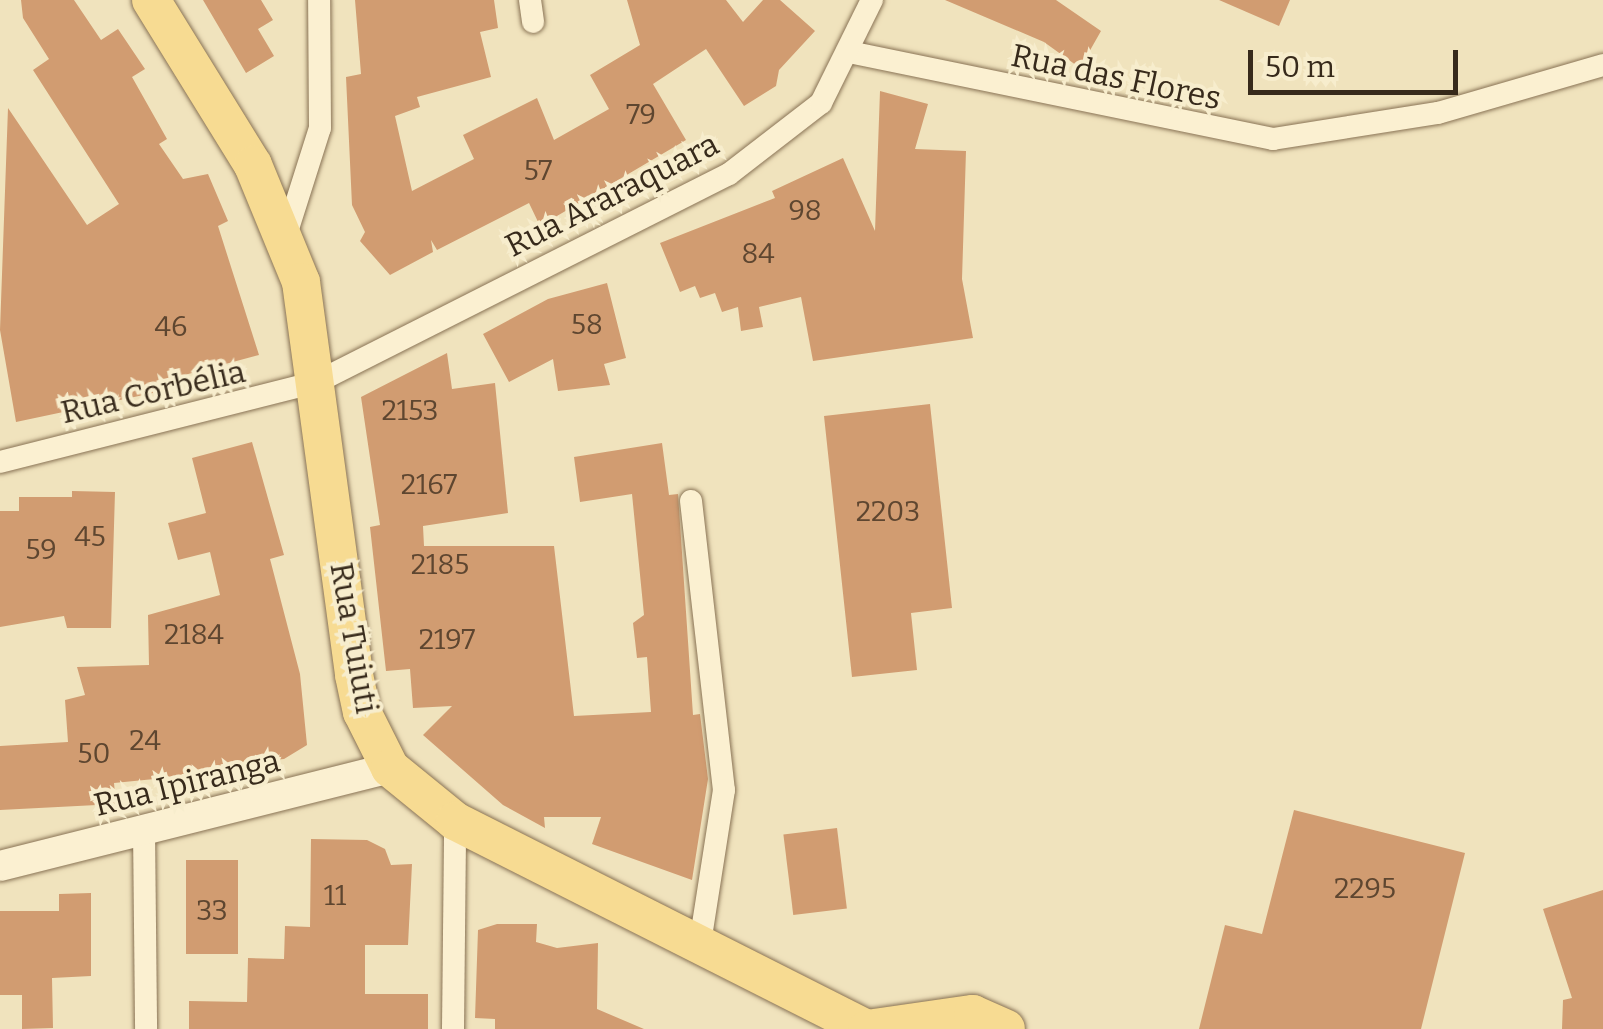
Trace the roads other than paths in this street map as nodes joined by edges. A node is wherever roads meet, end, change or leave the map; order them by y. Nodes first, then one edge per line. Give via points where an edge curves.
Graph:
1 (151, 0) edge
2 (319, 0) edge
3 (872, 0) edge
4 (850, 52) junction
5 (1603, 66) edge
6 (286, 234) junction
7 (319, 381) junction
8 (0, 462) edge
9 (691, 500) dead end
10 (390, 768) junction
11 (455, 821) junction
12 (144, 830) junction
13 (0, 866) edge
14 (700, 943) junction
15 (980, 1024) edge
16 (856, 1026) edge
17 (146, 1029) edge
18 (453, 1029) edge

1 - 6 main road, Rua Tuiuti via 254,165
2 - 6 street via 320,128
3 - 4 street, Rua Araraquara
4 - 5 street, Rua das Flores via 1273,139 1438,113
4 - 7 street, Rua Araraquara via 805,121 728,174
6 - 7 main road, Rua Tuiuti
7 - 8 street, Rua Corbélia
7 - 10 main road, Rua Tuiuti via 354,675 362,712
9 - 14 street via 724,790
10 - 11 main road, Rua Tuiuti
10 - 12 street, Rua Ipiranga
11 - 14 main road, Rua Tuiuti
11 - 18 street
12 - 13 street, Rua Ipiranga
12 - 17 street
14 - 16 main road, Rua Tuiuti
15 - 16 main road, Rua Tuiuti

